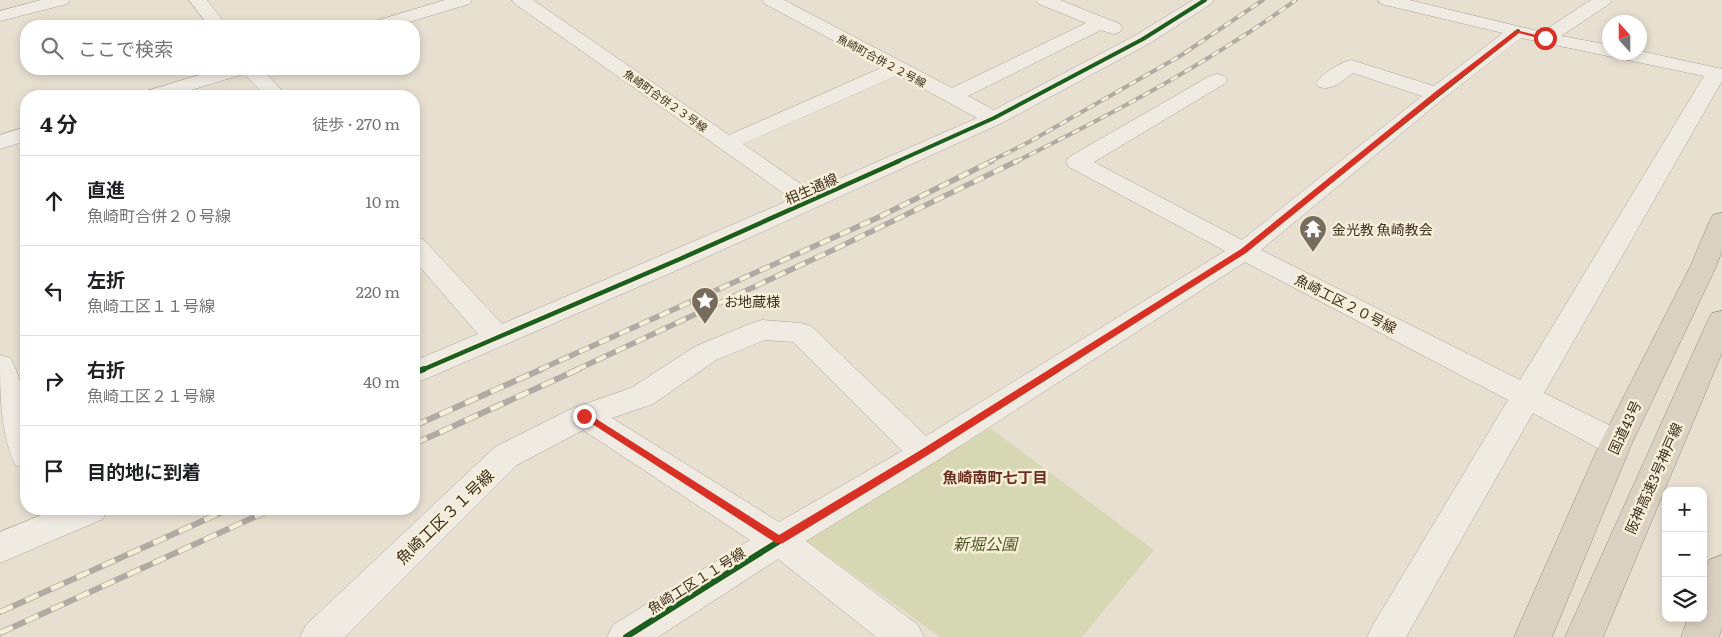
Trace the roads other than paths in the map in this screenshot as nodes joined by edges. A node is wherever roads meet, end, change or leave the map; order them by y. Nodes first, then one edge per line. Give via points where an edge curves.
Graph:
1 (61, 0) edge
2 (200, 0) edge
3 (463, 0) edge
4 (521, 0) edge
5 (770, 0) edge
6 (1045, 0) edge
7 (1205, 0) edge
8 (1387, 0) edge
9 (1603, 0) edge
10 (0, 16) edge
11 (214, 20) edge
12 (398, 20) edge
13 (1101, 24) junction
14 (1518, 31) junction
15 (1545, 38) junction
16 (1142, 39) junction
17 (1602, 49) edge
18 (1647, 58) edge
19 (897, 68) junction
20 (219, 75) edge
21 (257, 75) edge
22 (1717, 78) edge
23 (1218, 80) dead end
24 (1326, 83) dead end
25 (170, 90) edge
26 (271, 90) edge
27 (1437, 94) junction
28 (951, 96) junction
29 (994, 118) junction
30 (20, 136) edge
31 (0, 142) edge
32 (728, 143) junction
33 (810, 201) junction
34 (1722, 220) edge
35 (1244, 251) junction
36 (420, 253) edge
37 (1722, 320) edge
38 (497, 337) junction
39 (0, 365) edge
40 (420, 370) edge
41 (1528, 397) junction
42 (584, 416) junction
43 (20, 435) edge
44 (1616, 443) junction
45 (924, 453) junction
46 (60, 515) edge
47 (44, 518) edge
48 (779, 540) junction
49 (0, 548) edge
50 (1722, 571) edge
51 (319, 637) edge
52 (626, 637) edge
53 (905, 637) edge
54 (1386, 637) edge
55 (1533, 637) edge
56 (1584, 637) edge
57 (1700, 637) edge

1 - 10 street
2 - 11 street
3 - 12 street
4 - 32 street, 魚崎町合併２３号線
5 - 19 street, 魚崎町合併２２号線
6 - 13 street
7 - 16 street, 相生通線
8 - 14 street
9 - 15 street
13 - 16 street
13 - 28 street
14 - 15 street
14 - 27 street, 魚崎工区１１号線
15 - 17 street
16 - 29 street, 相生通線
18 - 22 street via 1697,68
19 - 28 street, 魚崎町合併２２号線
19 - 32 street
20 - 25 street
21 - 26 street
22 - 41 street
23 - 35 street, 魚崎工区２０号線 via 1076,162
24 - 27 street via 1351,66
27 - 35 street, 魚崎工区１１号線
28 - 29 street, 魚崎町合併２２号線
29 - 33 street, 相生通線
30 - 31 street
32 - 33 street, 魚崎町合併２３号線
33 - 38 street, 相生通線
34 - 44 highway, 国道43号 via 1703,267
35 - 41 street, 魚崎工区２０号線
35 - 45 street, 魚崎工区１１号線
36 - 38 street
37 - 56 highway, 阪神高速3号神戸線
38 - 40 street, 相生通線
39 - 43 street
41 - 44 street, 魚崎工区２０号線
41 - 54 street
42 - 45 street, 魚崎工区３１号線 via 642,396 706,353 762,330 801,333
42 - 48 street
42 - 51 street, 魚崎工区３１号線 via 506,456
44 - 55 highway, 国道43号
45 - 48 street, 魚崎工区１１号線
46 - 47 street
47 - 49 street
48 - 52 street, 魚崎工区１１号線
48 - 53 street
50 - 57 highway

